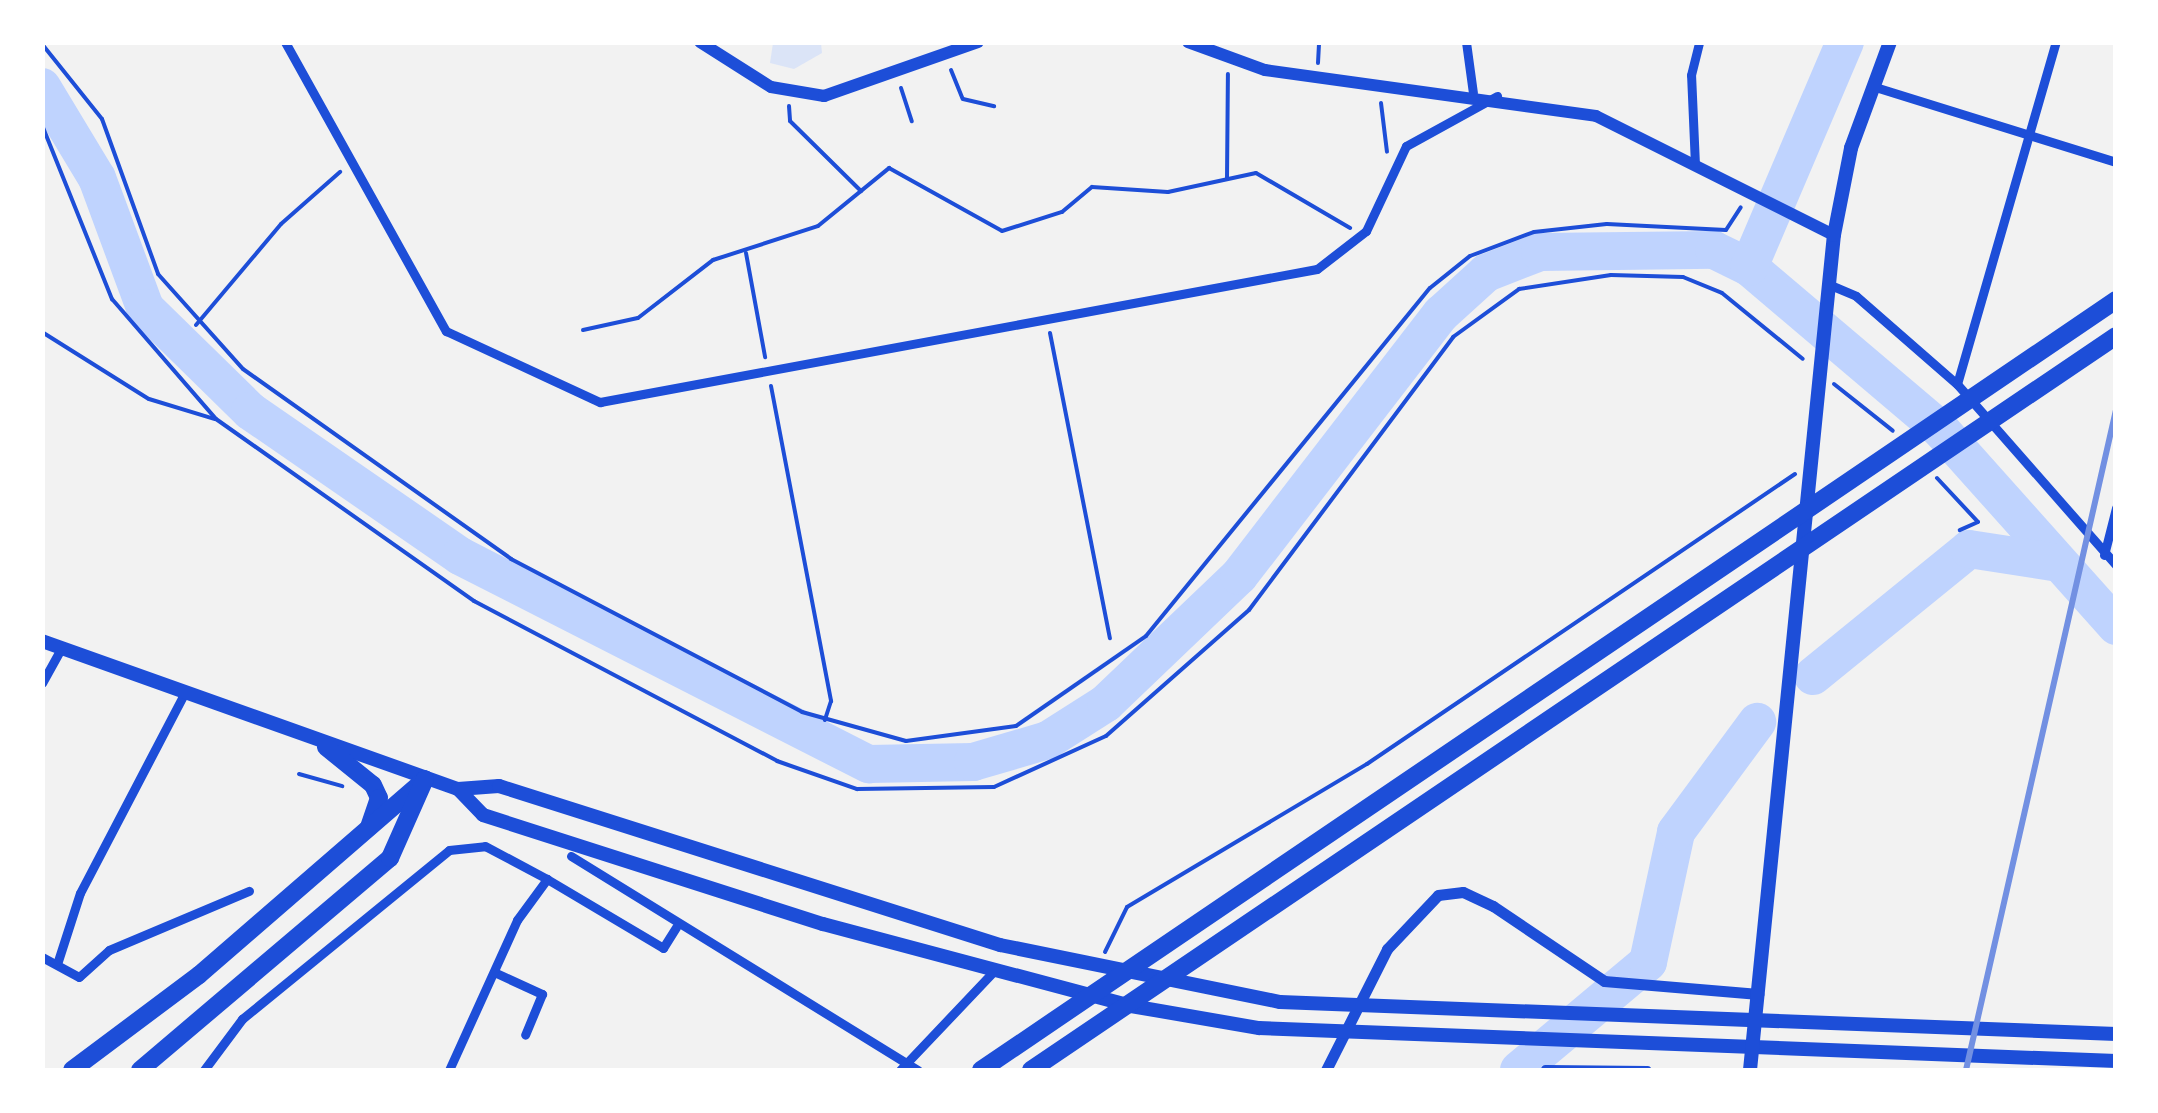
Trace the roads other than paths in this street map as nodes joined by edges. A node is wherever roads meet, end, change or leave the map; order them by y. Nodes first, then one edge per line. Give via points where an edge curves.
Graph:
1 (285, 42) edge
2 (700, 42) edge
3 (978, 42) edge
4 (1188, 42) edge
5 (1466, 42) edge
6 (1700, 42) edge
7 (1890, 42) edge
8 (2056, 42) edge
9 (1872, 86) junction
10 (1473, 93) junction
11 (1497, 96) junction
12 (2029, 136) junction
13 (2116, 162) edge
14 (1695, 165) junction
15 (1834, 236) junction
16 (1828, 284) junction
17 (2116, 300) edge
18 (2116, 336) edge
19 (1957, 384) junction
20 (2116, 508) edge
21 (2104, 555) junction
22 (2116, 565) edge
23 (42, 641) edge
24 (60, 650) junction
25 (42, 683) edge
26 (183, 696) junction
27 (326, 746) junction
28 (425, 779) junction
29 (458, 789) junction
30 (364, 836) junction
31 (571, 856) dead end
32 (547, 879) junction
33 (248, 891) dead end
34 (676, 927) junction
35 (42, 957) edge
36 (58, 961) junction
37 (996, 970) junction
38 (494, 972) junction
39 (1758, 994) junction
40 (1356, 1008) junction
41 (2116, 1034) edge
42 (525, 1035) dead end
43 (1342, 1035) junction
44 (2116, 1061) edge
45 (909, 1068) edge
46 (1545, 1069) edge
47 (72, 1070) edge
48 (140, 1070) edge
49 (204, 1070) edge
50 (449, 1070) edge
51 (981, 1070) edge
52 (1031, 1070) edge
53 (1326, 1070) edge
54 (1647, 1070) edge
55 (1750, 1070) edge

1 - 11 street via 446,332 600,402 1046,315 1302,274 1360,236 1384,201 1391,169 1406,146
2 - 3 main road via 791,95 824,96
4 - 10 main road via 1231,63
5 - 10 street
6 - 14 street via 1691,75
7 - 9 main road
8 - 12 street
9 - 12 street
9 - 15 main road
10 - 11 main road
11 - 14 main road via 1596,116
12 - 13 street
12 - 19 street
14 - 15 main road
15 - 16 main road
16 - 19 street via 1856,296
16 - 39 main road
17 - 51 highway via 1736,564
18 - 52 highway
19 - 21 street
20 - 21 street
21 - 22 street
23 - 24 main road
24 - 25 street
24 - 26 main road
26 - 27 main road
26 - 36 street via 80,893
27 - 28 main road
27 - 30 highway via 379,798
28 - 29 main road
28 - 30 highway
28 - 48 highway via 390,858
29 - 37 main road via 483,814
29 - 40 main road via 499,786 1000,945
30 - 47 highway
31 - 34 street
32 - 34 street via 663,948
32 - 38 street
32 - 49 street via 485,846 449,850 242,1019
33 - 36 street via 109,950 79,977
34 - 45 street
35 - 36 street
37 - 43 main road via 1130,1006
37 - 45 street
38 - 42 street via 542,994
38 - 50 street
39 - 40 street via 1604,982 1464,892 1438,895 1412,915
39 - 55 main road
40 - 41 main road
40 - 43 street
43 - 44 main road
43 - 53 street
46 - 54 street

